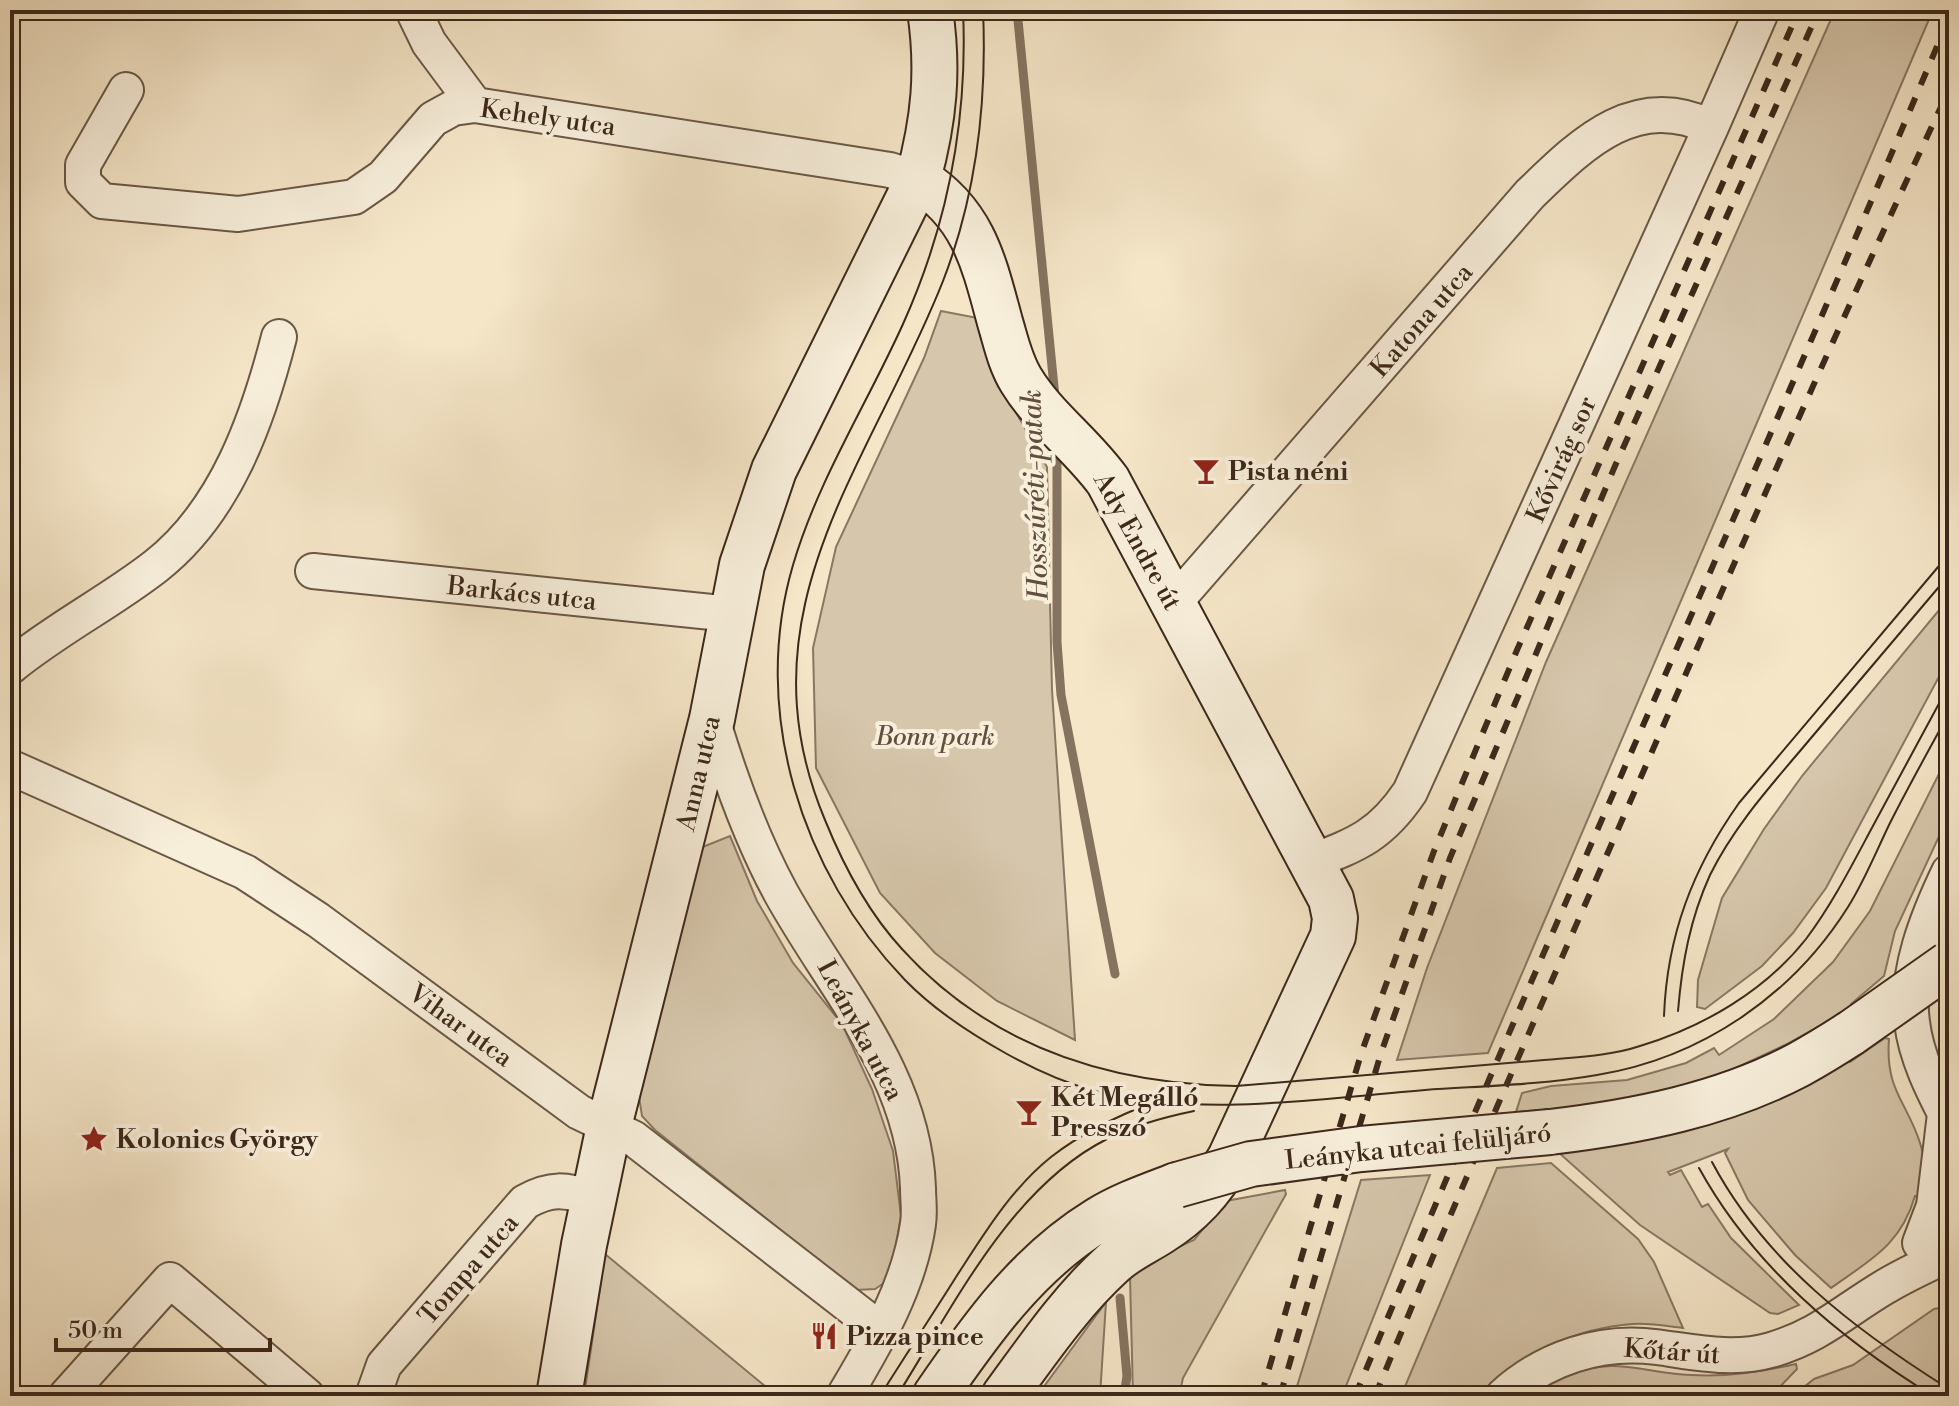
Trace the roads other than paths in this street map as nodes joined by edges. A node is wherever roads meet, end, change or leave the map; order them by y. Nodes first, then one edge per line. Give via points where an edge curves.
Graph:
1 (413, 10) edge
2 (930, 10) edge
3 (1762, 10) edge
4 (126, 90) dead end
5 (475, 105) junction
6 (1711, 127) junction
7 (918, 179) junction
8 (279, 337) dead end
9 (313, 571) dead end
10 (1173, 604) junction
11 (731, 614) junction
12 (10, 667) edge
13 (712, 719) junction
14 (10, 767) edge
15 (1311, 862) junction
16 (1949, 872) edge
17 (1949, 964) edge
18 (1947, 1118) edge
19 (609, 1126) junction
20 (594, 1198) junction
21 (1949, 1224) edge
22 (1934, 1249) edge
23 (1949, 1279) edge
24 (1885, 1287) junction
25 (882, 1331) junction
26 (66, 1396) edge
27 (307, 1396) edge
28 (373, 1396) edge
29 (559, 1396) edge
30 (844, 1396) edge
31 (935, 1396) edge
32 (1004, 1396) edge
33 (1503, 1396) edge

1 - 5 street via 429,43
2 - 7 street via 936,73 929,140
3 - 6 street, Kővirág sor
4 - 5 street, Kehely utca via 83,165 83,182 102,201 238,214 354,197 383,177 433,119 453,108
5 - 7 street, Kehely utca via 890,170
6 - 10 street, Katona utca via 1677,115 1629,120 1601,131 1568,158 1530,194
6 - 15 street, Kővirág sor via 1410,792 1375,833
7 - 10 street, Ady Endre út via 947,201 978,245 1011,362 1040,407 1108,481
7 - 11 street, Anna utca via 774,470
8 - 12 street via 253,425 233,467 183,540 157,565
9 - 11 street, Barkács utca
10 - 15 street, Ady Endre út
11 - 13 street, Anna utca
13 - 19 street, Anna utca
13 - 25 street, Leányka utca via 734,792 782,894 885,1065 906,1114 917,1167 919,1221 910,1263
14 - 19 street, Vihar utca via 245,872 579,1112
15 - 32 street, Ady Endre út via 1331,899 1333,936 1213,1188 1188,1214 1137,1244 1092,1283
16 - 18 street via 1918,954 1912,987 1912,1021 1922,1065
17 - 31 street, Leányka utcai felüljáró, bridge via 1797,1066 1685,1108 1615,1124 1251,1164 1177,1185 1099,1219 1053,1252 979,1332
18 - 22 street via 1934,1206
19 - 20 street, Anna utca
19 - 25 street, Vihar utca via 633,1138
20 - 28 street, Tompa utca via 544,1191 525,1202 384,1365
20 - 29 street, Anna utca
21 - 22 street, Kőtár út
22 - 24 street, Kőtár út
23 - 24 street, Kőtár út
24 - 33 street, Kőtár út via 1832,1324 1768,1351 1719,1357 1652,1346 1606,1347 1569,1355
25 - 30 street, Leányka utca
26 - 27 street via 170,1280

